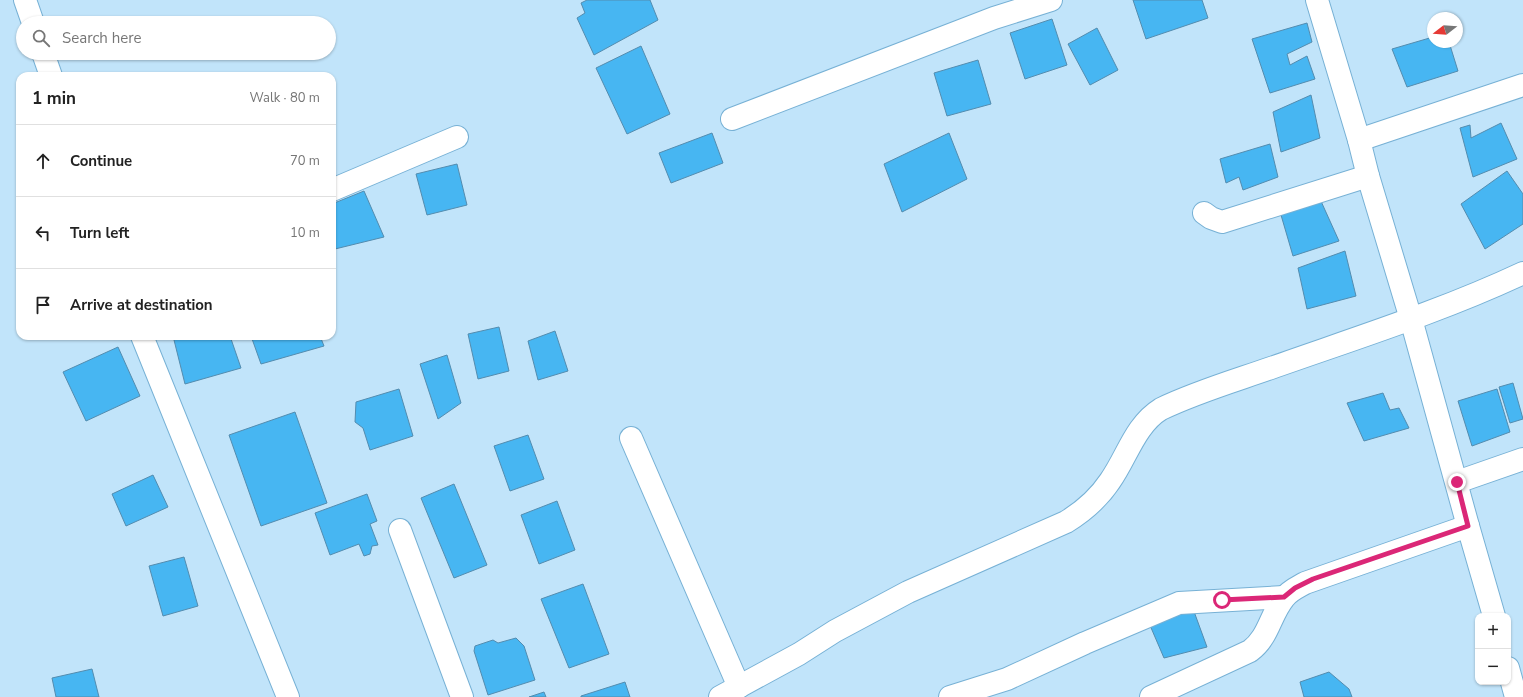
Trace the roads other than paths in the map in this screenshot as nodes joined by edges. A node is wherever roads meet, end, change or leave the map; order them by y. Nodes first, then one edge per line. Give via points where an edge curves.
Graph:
1 (25, 0) edge
2 (1052, 0) edge
3 (1317, 0) edge
4 (31, 16) edge
5 (45, 60) edge
6 (50, 72) edge
7 (1523, 85) edge
8 (732, 119) dead end
9 (457, 137) dead end
10 (1359, 140) junction
11 (1368, 176) junction
12 (336, 188) edge
13 (1204, 213) dead end
14 (1523, 273) edge
15 (1411, 318) junction
16 (144, 340) edge
17 (631, 438) dead end
18 (1523, 459) edge
19 (1457, 482) junction
20 (1468, 526) junction
21 (400, 530) dead end
22 (1284, 597) junction
23 (1493, 613) edge
24 (1511, 679) edge
25 (739, 687) junction
26 (288, 697) edge
27 (462, 697) edge
28 (720, 697) edge
29 (950, 697) edge
30 (1152, 697) edge
31 (1516, 697) edge

1 - 4 street
2 - 8 street via 994,18
3 - 10 street
5 - 6 street
7 - 10 street
9 - 12 street
10 - 11 street
11 - 13 street via 1222,222
11 - 15 street
14 - 15 street via 1494,287
15 - 19 street
15 - 25 street via 1161,409 1143,424 1111,480 1082,513 908,592
16 - 26 street
17 - 25 street
18 - 19 street
19 - 20 street
20 - 22 street via 1313,579
20 - 23 street
21 - 27 street
22 - 29 street via 1179,603 1007,679
22 - 30 street via 1260,644
24 - 31 street
25 - 28 street

